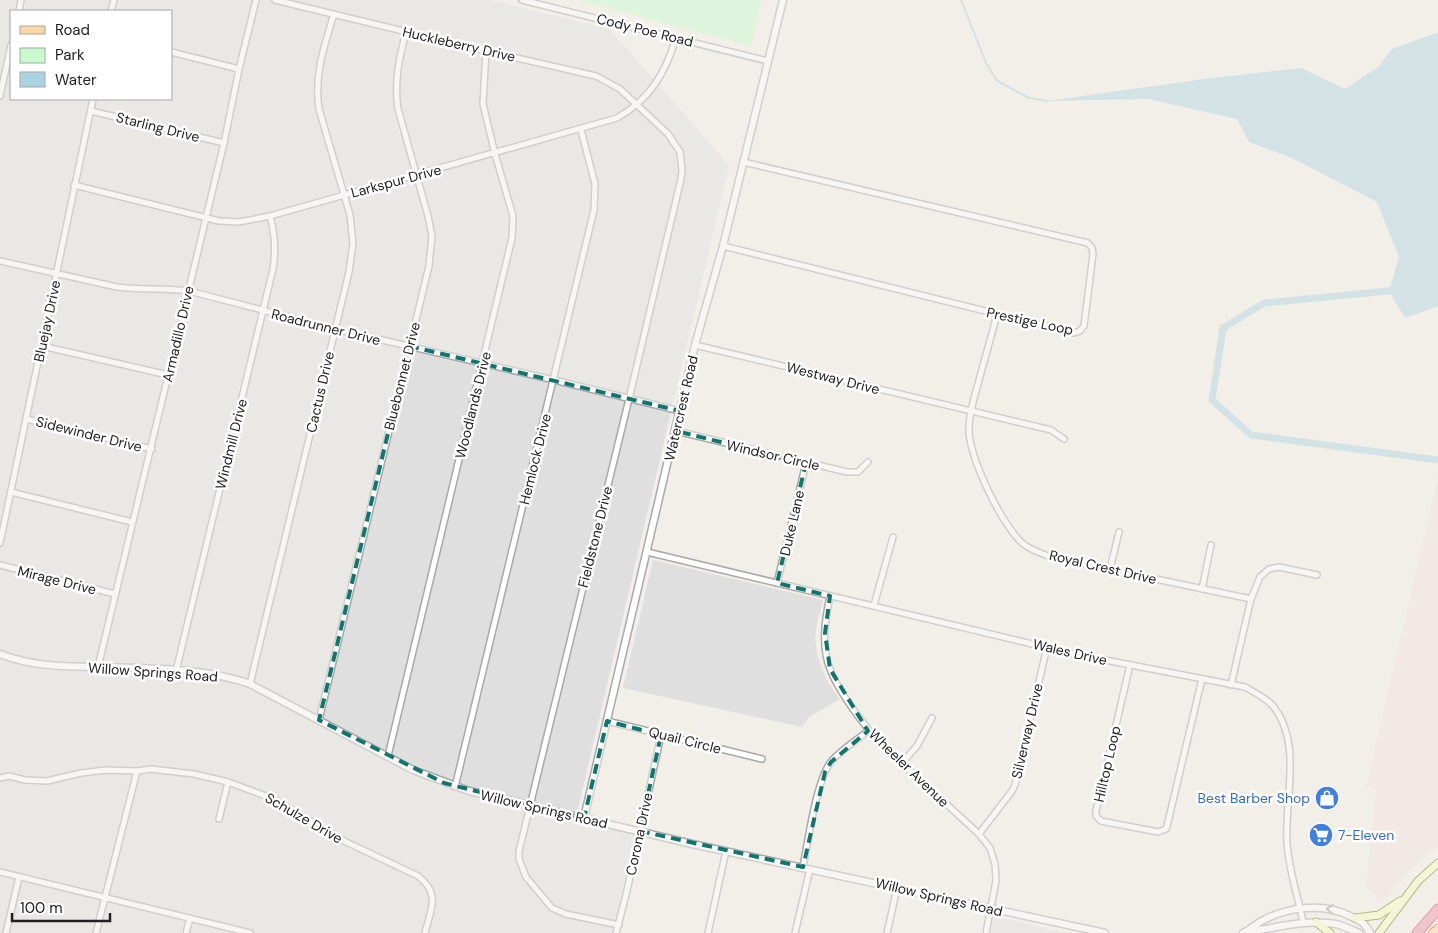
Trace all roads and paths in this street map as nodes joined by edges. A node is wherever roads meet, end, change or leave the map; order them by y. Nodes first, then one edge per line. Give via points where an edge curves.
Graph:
1 (256, 0) edge
2 (275, 0) edge
3 (522, 0) edge
4 (783, 0) edge
5 (334, 14) junction
6 (406, 32) junction
7 (676, 38) junction
8 (10, 51) edge
9 (486, 51) junction
10 (172, 52) edge
11 (768, 61) junction
12 (239, 69) junction
13 (0, 96) edge
14 (93, 100) edge
15 (636, 104) junction
16 (91, 111) junction
17 (581, 130) junction
18 (224, 143) junction
19 (495, 154) junction
20 (743, 162) junction
21 (418, 176) junction
22 (74, 185) junction
23 (345, 195) junction
24 (270, 216) junction
25 (206, 218) junction
26 (723, 246) junction
27 (0, 261) edge
28 (56, 273) junction
29 (189, 291) junction
30 (263, 312) junction
31 (997, 314) junction
32 (335, 329) junction
33 (696, 345) junction
34 (42, 346) junction
35 (409, 346) junction
36 (483, 364) junction
37 (168, 376) junction
38 (554, 380) junction
39 (629, 399) junction
40 (680, 411) junction
41 (971, 412) junction
42 (26, 419) junction
43 (676, 432) junction
44 (1064, 439) dead end
45 (152, 449) junction
46 (868, 462) dead end
47 (806, 463) junction
48 (11, 492) junction
49 (132, 522) junction
50 (1118, 532) dead end
51 (893, 537) dead end
52 (0, 543) edge
53 (1211, 545) dead end
54 (647, 552) junction
55 (0, 565) edge
56 (1110, 569) junction
57 (1317, 575) dead end
58 (777, 583) junction
59 (1202, 589) junction
60 (115, 594) junction
61 (830, 596) junction
62 (1251, 599) junction
63 (874, 605) junction
64 (1047, 647) junction
65 (0, 654) edge
66 (1130, 665) junction
67 (98, 667) junction
68 (176, 671) junction
69 (1202, 679) junction
70 (250, 684) junction
71 (1231, 685) junction
72 (932, 718) dead end
73 (319, 720) junction
74 (607, 721) junction
75 (868, 731) junction
76 (661, 734) junction
77 (388, 756) junction
78 (762, 759) dead end
79 (902, 764) junction
80 (137, 771) junction
81 (2, 777) edge
82 (228, 782) junction
83 (456, 787) junction
84 (529, 805) junction
85 (584, 818) junction
86 (219, 819) dead end
87 (640, 831) junction
88 (980, 834) junction
89 (726, 851) junction
90 (1438, 863) edge
91 (806, 868) junction
92 (0, 872) edge
93 (19, 877) junction
94 (897, 888) junction
95 (105, 897) junction
96 (1405, 898) junction
97 (992, 909) junction
98 (1300, 909) junction
99 (1438, 909) edge
100 (190, 918) junction
101 (1355, 918) junction
102 (1303, 922) junction
103 (1316, 922) junction
104 (619, 925) junction
105 (1438, 929) edge
106 (6, 933) edge
107 (96, 933) edge
108 (186, 933) edge
109 (250, 933) edge
110 (425, 933) edge
111 (616, 933) edge
112 (708, 933) edge
113 (795, 933) edge
114 (887, 933) edge
115 (986, 933) edge
116 (1106, 933) edge
117 (1244, 933) edge
118 (1330, 933) edge
119 (1359, 933) edge
120 (1370, 933) edge
121 (1379, 933) edge
122 (1417, 933) edge
123 (1433, 933) edge

1 - 12 street, Armadillo Drive
2 - 5 street, Huckleberry Drive
3 - 7 street, Cody Poe Road
4 - 11 street, Watercrest Road
5 - 6 street, Huckleberry Drive
5 - 23 street, Cactus Drive via 319,64 316,92
6 - 9 street, Huckleberry Drive
6 - 21 street, Bluebonnet Drive via 399,60 396,95
7 - 11 street, Cody Poe Road
7 - 15 street, Larkspur Drive via 665,70
8 - 13 street
9 - 15 street, Huckleberry Drive via 596,76 620,89
9 - 19 street, Woodlands Drive via 484,104
10 - 12 street
11 - 20 street, Watercrest Road
12 - 18 street, Armadillo Drive
14 - 16 street, Bluejay Drive
15 - 17 street, Larkspur Drive via 617,118
15 - 39 street, Fieldstone Drive via 678,147 682,171
16 - 18 street, Starling Drive
16 - 22 street, Bluejay Drive
17 - 19 street, Larkspur Drive
17 - 38 street, Hemlock Drive via 595,184 594,210
18 - 25 street, Armadillo Drive
19 - 21 street, Larkspur Drive
19 - 36 street, Woodlands Drive via 513,216 512,238
20 - 26 street, Watercrest Road
20 - 31 street, Prestige Loop via 1088,244 1092,248 1084,326 1080,331 1074,333
21 - 23 street, Larkspur Drive
21 - 35 street, Bluebonnet Drive via 432,247
22 - 25 street, Larkspur Drive
22 - 28 street, Bluejay Drive
23 - 24 street, Larkspur Drive
23 - 32 street, Cactus Drive via 353,243
24 - 25 street, Larkspur Drive via 239,222
24 - 30 street, Windmill Drive via 275,256
25 - 29 street, Armadillo Drive
26 - 31 street, Prestige Loop
26 - 33 street, Watercrest Road
27 - 28 street, Roadrunner Drive
28 - 29 street, Roadrunner Drive via 133,289
28 - 34 street, Bluejay Drive
29 - 30 street, Roadrunner Drive
29 - 37 street, Armadillo Drive
30 - 32 street, Roadrunner Drive
30 - 68 street, Windmill Drive
31 - 41 street, Royal Crest Drive
32 - 35 street, Roadrunner Drive
32 - 70 street, Cactus Drive
33 - 40 street, Watercrest Road
33 - 41 street, Westway Drive
34 - 37 street
34 - 42 street, Bluejay Drive
35 - 36 street, Roadrunner Drive
35 - 73 street, Bluebonnet Drive
36 - 38 street, Roadrunner Drive
36 - 77 street, Woodlands Drive
37 - 45 street, Armadillo Drive
38 - 39 street, Roadrunner Drive
38 - 83 street, Hemlock Drive
39 - 40 street, Roadrunner Drive
39 - 84 street, Fieldstone Drive
40 - 43 street, Watercrest Road
41 - 44 street, Westway Drive via 1051,430
41 - 56 street, Royal Crest Drive via 970,443 978,467 998,508 1019,539 1026,546 1051,557
42 - 45 street, Sidewinder Drive
42 - 48 street, Bluejay Drive
43 - 47 street, Windsor Circle
43 - 54 street, Watercrest Road
45 - 49 street, Armadillo Drive
46 - 47 street, Windsor Circle via 858,472
47 - 58 street, Duke Lane
48 - 49 street
48 - 52 street, Bluejay Drive
49 - 60 street, Armadillo Drive
50 - 56 street
51 - 63 street
53 - 59 street
54 - 58 street, Wales Drive
54 - 74 street, Watercrest Road
55 - 60 street, Mirage Drive
56 - 59 street, Royal Crest Drive
57 - 62 street via 1279,567 1269,569 1260,577
58 - 61 street, Wales Drive
59 - 62 street, Royal Crest Drive
60 - 67 street, Armadillo Drive
61 - 63 street, Wales Drive
61 - 75 street, Wheeler Avenue via 825,646 830,668
62 - 71 street
63 - 64 street, Wales Drive
64 - 66 street, Wales Drive
64 - 88 street, Silverway Drive via 1015,785
65 - 67 street, Willow Springs Road via 50,666
66 - 69 street, Wales Drive
66 - 69 street, Hilltop Loop via 1096,811 1101,821 1158,832 1166,829
67 - 68 street, Willow Springs Road
68 - 70 street, Willow Springs Road via 230,677
69 - 71 street, Wales Drive
70 - 73 street, Willow Springs Road
71 - 98 street, Wales Drive via 1245,687 1268,701 1285,726 1290,747 1287,844
72 - 79 street via 917,746
73 - 77 street, Willow Springs Road
74 - 76 street, Quail Circle
74 - 85 street, Watercrest Road
75 - 79 street, Wheeler Avenue
75 - 91 street via 831,762 825,772
76 - 78 street, Quail Circle
76 - 87 street, Corona Drive
77 - 83 street, Willow Springs Road
79 - 88 street, Wheeler Avenue
80 - 81 street, Schulze Drive via 93,771 37,782
80 - 82 street, Schulze Drive via 178,772
80 - 95 street
82 - 86 street
82 - 110 street, Schulze Drive via 274,799 344,841 418,876 427,883 433,897
83 - 84 street, Willow Springs Road
84 - 85 street, Willow Springs Road
84 - 104 street, Fieldstone Drive via 519,851 526,877 558,912
85 - 87 street, Willow Springs Road
87 - 89 street, Willow Springs Road
87 - 104 street, Corona Drive
88 - 97 street, Wheeler Avenue via 990,848 995,864
89 - 91 street, Willow Springs Road
89 - 112 street
90 - 96 main road
91 - 94 street, Willow Springs Road
91 - 113 street
92 - 93 street
93 - 95 street
93 - 106 street
94 - 97 street, Willow Springs Road
94 - 114 street
95 - 100 street
95 - 107 street
96 - 101 main road via 1379,915
96 - 121 main road
97 - 115 street, Wheeler Avenue
97 - 116 street, Willow Springs Road
101 -> 98 street via 1339,910
98 - 102 street, Wales Drive
98 - 117 street via 1267,919
99 - 122 highway
100 - 108 street
100 - 109 street
101 - 120 street via 1365,923
102 - 103 street
102 - 117 street
103 - 118 main road
103 - 119 street via 1338,924
104 - 111 street, Corona Drive
105 - 123 main road

